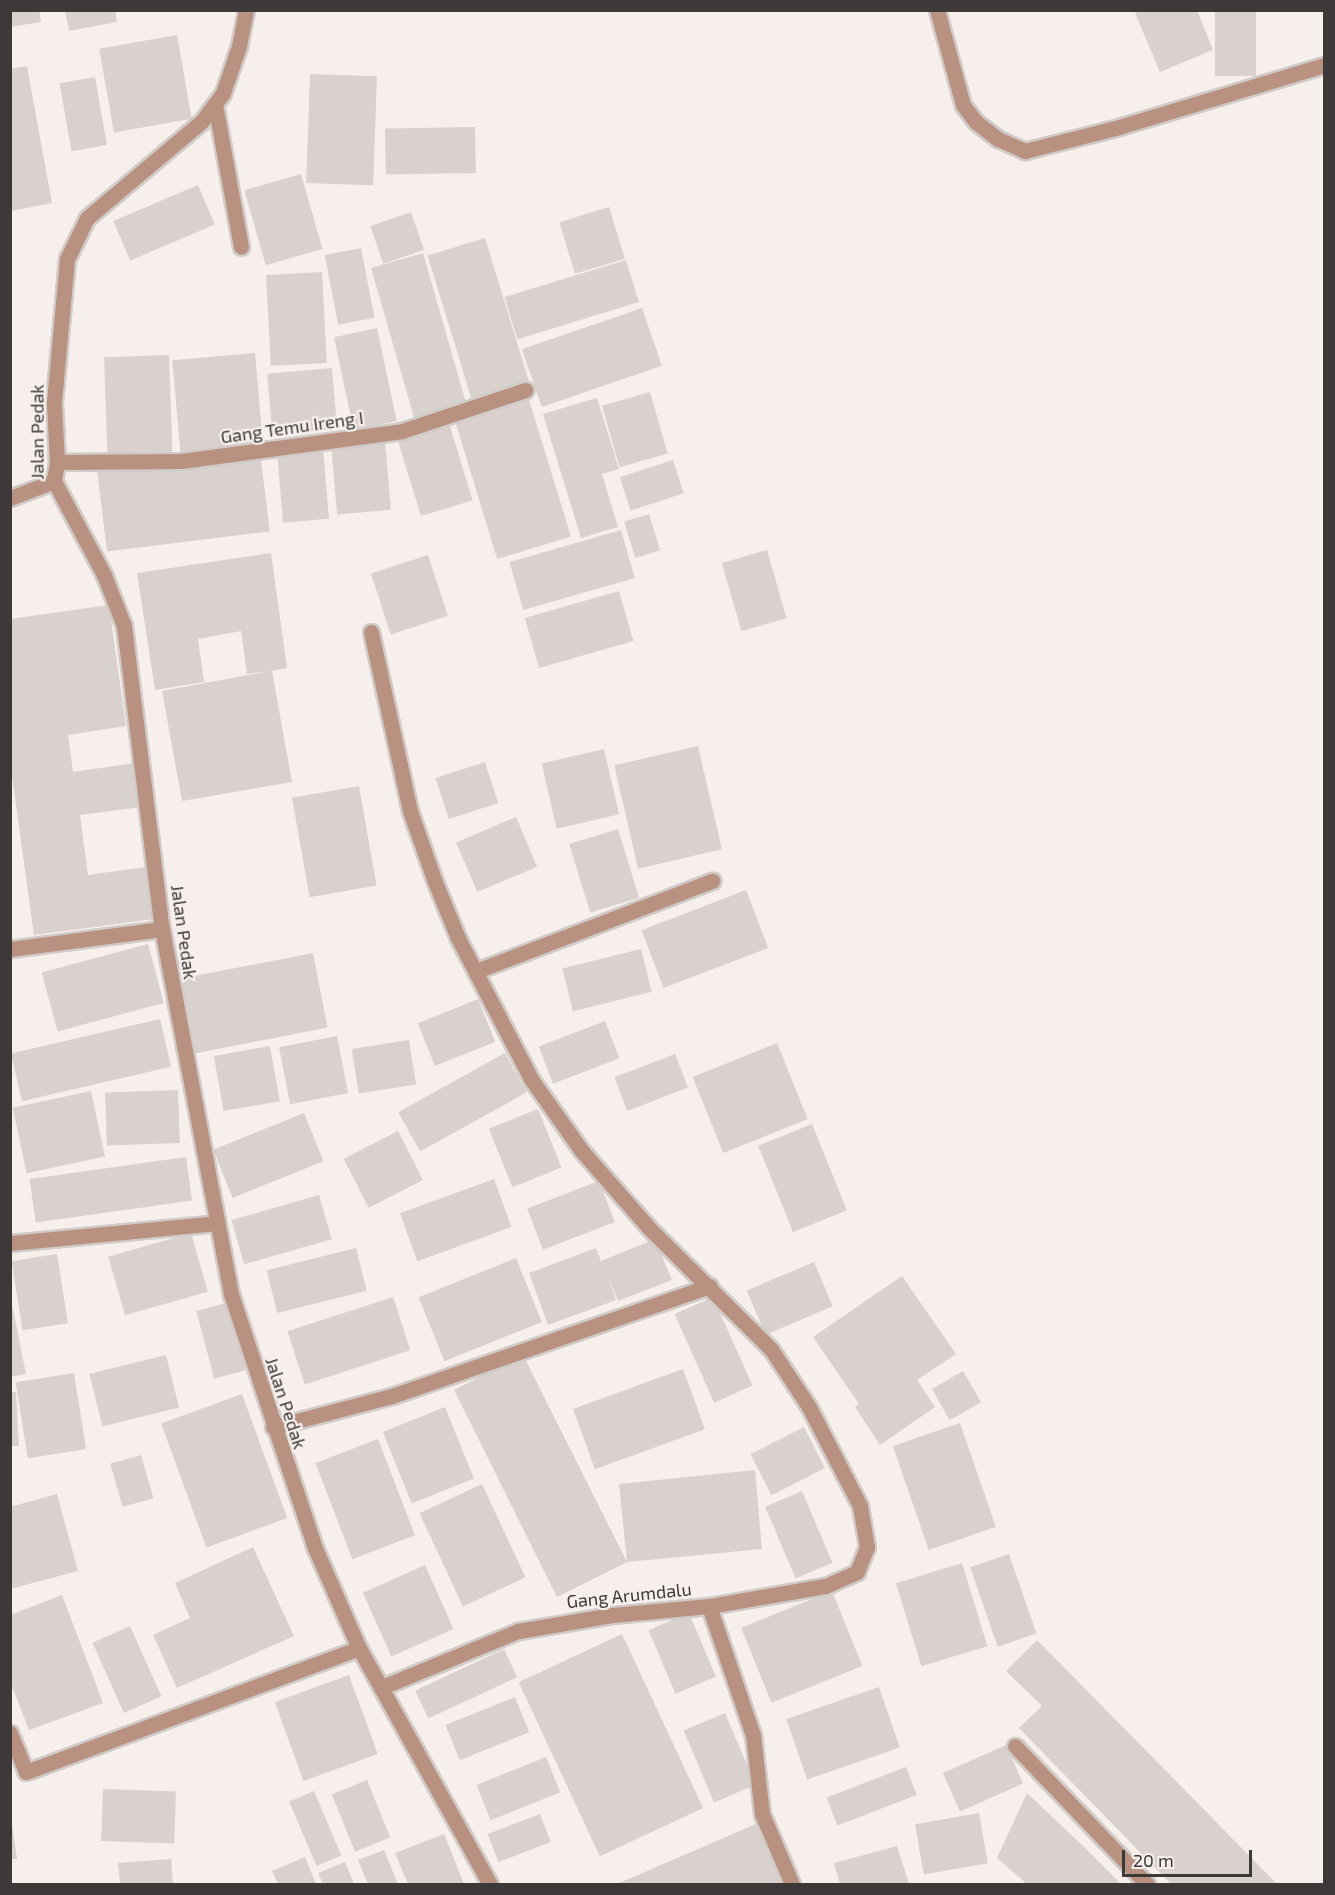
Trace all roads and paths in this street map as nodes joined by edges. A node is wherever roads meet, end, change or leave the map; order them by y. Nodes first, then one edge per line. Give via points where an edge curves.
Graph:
1 (246, 10) edge
2 (937, 10) edge
3 (1324, 65) edge
4 (215, 104) junction
5 (241, 247) dead end
6 (525, 390) dead end
7 (57, 462) junction
8 (54, 481) junction
9 (10, 498) edge
10 (371, 632) dead end
11 (712, 881) dead end
12 (162, 929) junction
13 (10, 949) edge
14 (476, 970) junction
15 (217, 1223) junction
16 (10, 1243) edge
17 (710, 1286) junction
18 (273, 1427) junction
19 (709, 1606) junction
20 (359, 1648) junction
21 (382, 1687) junction
22 (10, 1733) edge
23 (1015, 1746) dead end
24 (490, 1884) edge
25 (792, 1884) edge
26 (1147, 1884) edge

1 - 4 street, Jalan Pedak via 239,46 223,93
2 - 3 street via 963,105 976,122 998,139 1025,151
4 - 5 street
4 - 7 street, Jalan Pedak via 201,122 87,218 68,258 54,403
6 - 7 street, Gang Temu Ireng I via 402,431 181,460
7 - 8 street, Jalan Pedak
8 - 9 street
8 - 12 street, Jalan Pedak via 104,575 124,626
10 - 14 street via 410,811 435,882
11 - 14 street
12 - 13 street
12 - 15 street, Jalan Pedak
14 - 17 street via 531,1079 581,1150 649,1228
15 - 16 street
15 - 18 street, Jalan Pedak via 231,1294
17 - 18 street via 392,1396
17 - 19 street via 771,1349 809,1407 860,1506 867,1547 857,1572 825,1586
18 - 20 street, Jalan Pedak via 315,1548
19 - 21 street, Gang Arumdalu via 612,1615 518,1631
19 - 25 street, Gang Arumdalu via 753,1735 762,1814
20 - 21 street, Jalan Pedak
20 - 22 street via 26,1772
21 - 24 street, Jalan Pedak
23 - 26 street

